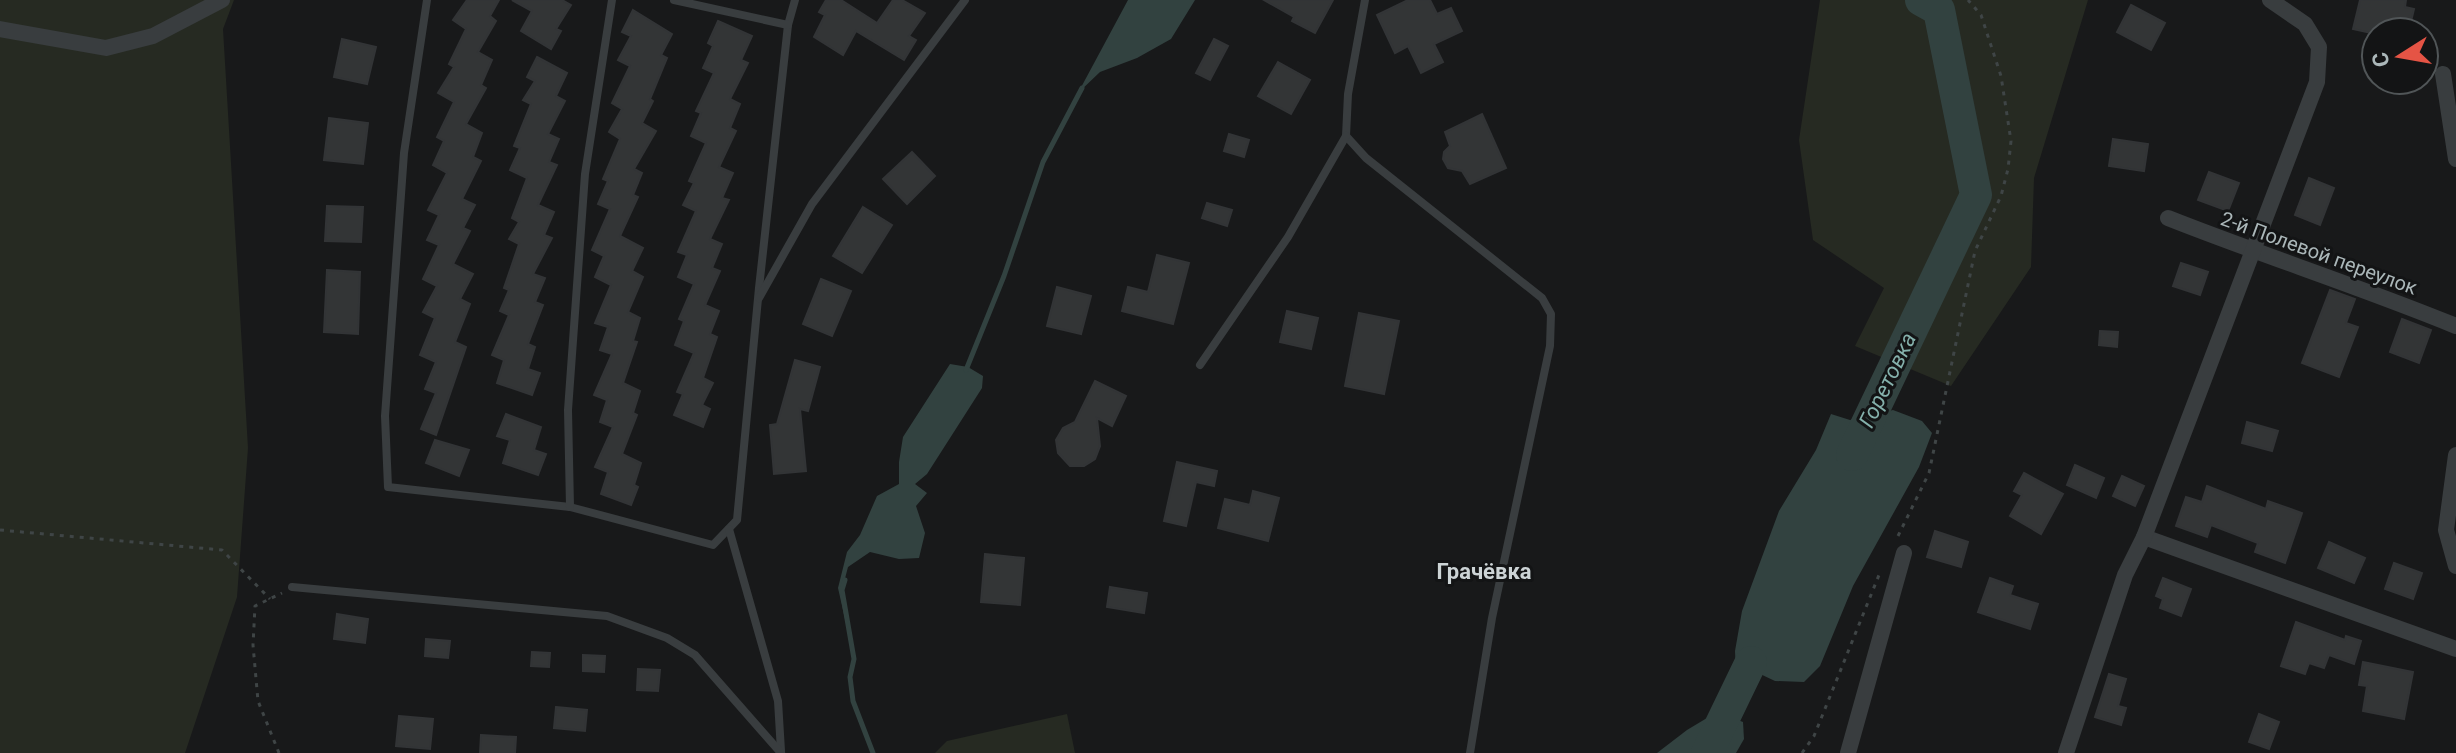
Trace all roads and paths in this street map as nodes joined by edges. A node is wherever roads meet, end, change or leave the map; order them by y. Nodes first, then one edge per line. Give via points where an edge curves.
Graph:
1 (222, 0) edge
2 (427, 0) edge
3 (612, 0) edge
4 (674, 0) edge
5 (795, 0) edge
6 (965, 0) edge
7 (1365, 0) edge
8 (1968, 0) edge
9 (2270, 0) edge
10 (788, 25) junction
11 (0, 29) edge
12 (2443, 74) dead end
13 (1346, 136) junction
14 (2456, 159) edge
15 (2168, 218) dead end
16 (2254, 252) junction
17 (757, 300) junction
18 (2456, 326) edge
19 (1200, 365) dead end
20 (2456, 455) edge
21 (570, 507) junction
22 (729, 529) junction
23 (0, 530) edge
24 (2144, 537) junction
25 (1900, 546) joint
26 (1884, 566) dead end
27 (2456, 566) edge
28 (292, 587) joint
29 (270, 599) junction
30 (2456, 649) edge
31 (781, 752) edge
32 (279, 753) edge
33 (1470, 753) edge
34 (1802, 753) edge
35 (1848, 753) edge
36 (2066, 753) edge

1 - 11 street via 153,36 106,48
2 - 21 lane via 404,153 385,416 388,487
3 - 21 lane via 585,174 568,410
4 - 10 lane
5 - 10 lane
6 - 17 lane via 812,204
7 - 13 lane
8 - 25 path via 1981,15 2001,76 2011,141 2008,169 1975,251 1929,473
9 - 16 street via 2305,24 2319,47 2317,82
10 - 17 lane
12 - 14 street
13 - 19 lane via 1288,237
13 - 33 lane via 1366,158 1542,298 1551,314 1550,346 1492,618
15 - 16 street, 2-й Полевой переулок
16 - 18 street, 2-й Полевой переулок
16 - 24 street
17 - 22 lane via 737,520
20 - 27 street via 2446,530
21 - 22 lane via 713,545
22 - 31 lane via 778,701
23 - 29 path via 222,550
24 - 30 street
24 - 36 street via 2125,575
25 - 35 street
26 - 34 path via 1814,736
28 - 29 path
28 - 31 lane via 607,616 667,638 695,655
29 - 32 path via 255,606 253,645 258,701

